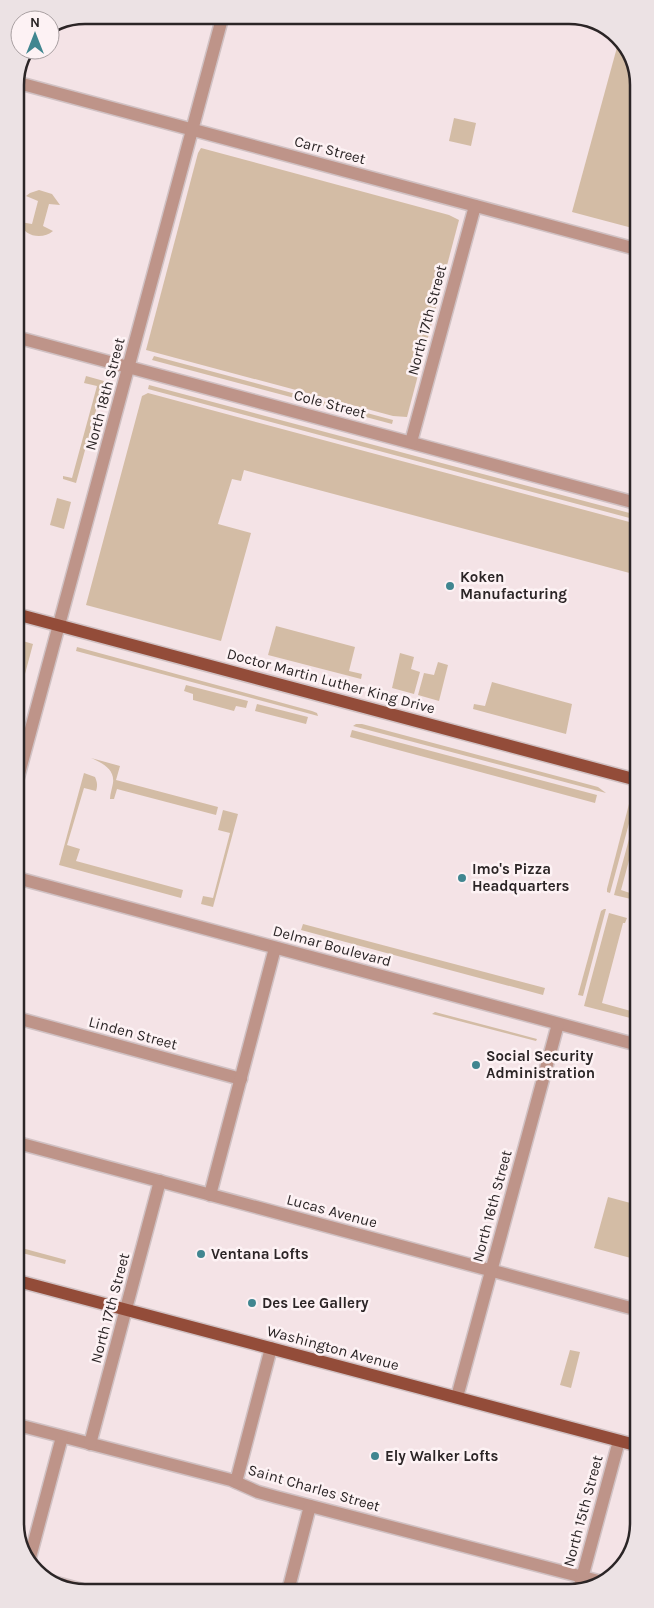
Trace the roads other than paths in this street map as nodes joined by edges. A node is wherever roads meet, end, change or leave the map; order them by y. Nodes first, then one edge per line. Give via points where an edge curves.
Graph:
1 (221, 24) edge
2 (24, 84) edge
3 (192, 130) junction
4 (474, 206) junction
5 (630, 247) edge
6 (24, 339) edge
7 (129, 368) junction
8 (410, 442) junction
9 (630, 500) edge
10 (24, 616) edge
11 (58, 625) junction
12 (24, 754) edge
13 (630, 778) edge
14 (24, 880) edge
15 (275, 948) junction
16 (24, 1020) edge
17 (558, 1024) junction
18 (630, 1043) edge
19 (241, 1079) junction
20 (24, 1145) edge
21 (160, 1181) junction
22 (210, 1195) junction
23 (492, 1270) junction
24 (24, 1283) edge
25 (630, 1308) edge
26 (126, 1310) junction
27 (271, 1348) junction
28 (457, 1397) junction
29 (24, 1426) edge
30 (62, 1436) junction
31 (619, 1441) junction
32 (90, 1444) junction
33 (630, 1444) edge
34 (236, 1482) junction
35 (310, 1506) junction
36 (32, 1554) edge
37 (581, 1583) edge
38 (290, 1584) edge

1 - 3 street, North 18th Street
2 - 3 street, Carr Street
3 - 4 street, Carr Street
3 - 7 street, North 18th Street
4 - 5 street, Carr Street
4 - 8 street, North 17th Street
6 - 7 street, Cole Street
7 - 8 street, Cole Street
7 - 11 street, North 18th Street
8 - 9 street, Cole Street
10 - 11 main road, Doctor Martin Luther King Drive
11 - 12 street, North 18th Street
11 - 13 main road, Doctor Martin Luther King Drive
14 - 15 street, Delmar Boulevard
15 - 17 street, Delmar Boulevard
15 - 19 street
16 - 19 street, Linden Street
17 - 18 street, Delmar Boulevard
17 - 23 street, North 16th Street
19 - 22 street
20 - 21 street, Lucas Avenue
21 - 22 street, Lucas Avenue
21 - 26 street, North 17th Street
22 - 23 street, Lucas Avenue
23 - 25 street, Lucas Avenue
23 - 28 street, North 16th Street
24 - 26 main road, Washington Avenue
26 - 27 main road, Washington Avenue
26 - 32 street, North 17th Street
27 - 28 main road, Washington Avenue
27 - 34 street
28 - 31 main road, Washington Avenue
29 - 30 street, Saint Charles Street
30 - 32 street, Saint Charles Street
30 - 36 street
31 - 33 main road, Washington Avenue
31 - 37 street, North 15th Street
32 - 34 street, Saint Charles Street
34 - 35 street, Saint Charles Street via 258,1492
35 - 37 street, Saint Charles Street
35 - 38 street

